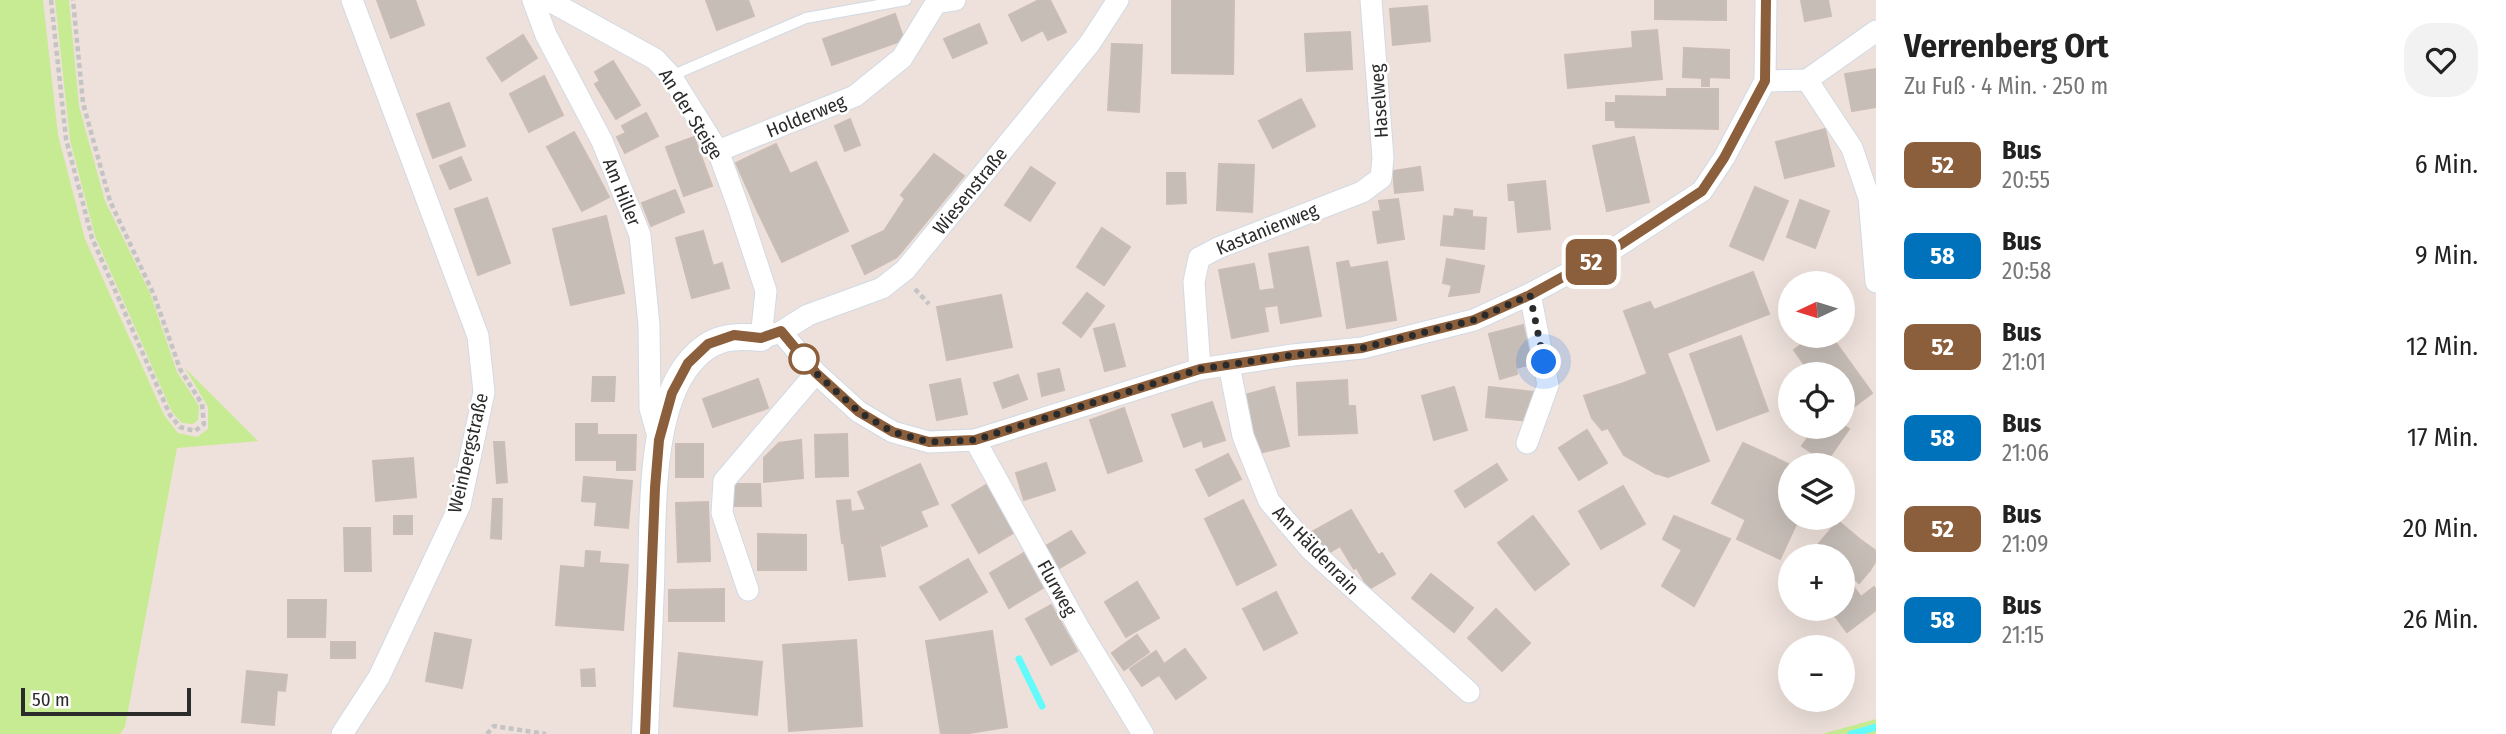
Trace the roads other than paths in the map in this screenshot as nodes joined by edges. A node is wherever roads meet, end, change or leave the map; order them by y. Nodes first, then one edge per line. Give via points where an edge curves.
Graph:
1 (352, 0) edge
2 (534, 0) edge
3 (548, 0) edge
4 (906, 0) edge
5 (1118, 0) edge
6 (1371, 0) edge
7 (1766, 0) edge
8 (940, 1) edge
9 (1876, 31) edge
10 (671, 76) junction
11 (1807, 80) junction
12 (1765, 81) junction
13 (718, 151) junction
14 (1362, 192) joint
15 (1876, 282) edge
16 (1530, 295) junction
17 (771, 335) junction
18 (1229, 365) junction
19 (1200, 369) junction
20 (816, 373) junction
21 (659, 440) junction
22 (975, 440) junction
23 (1527, 443) dead end
24 (748, 590) dead end
25 (1469, 692) dead end
26 (342, 734) edge
27 (645, 734) edge
28 (1143, 734) edge

1 - 26 street, Weinbergstraße via 478,336 484,392 460,505 379,677
2 - 21 street, Am Hiller via 546,35 602,141 640,235 649,326 650,408
3 - 10 street, An der Steige via 655,59
4 - 10 lane via 806,18
5 - 17 street, Wiesenstraße via 1090,43 905,270 883,288 808,315
6 - 14 street, Haselweg via 1383,158 1381,178
7 - 12 street
8 - 13 street, Holderweg via 902,58 855,96
9 - 11 street
10 - 13 street, An der Steige
11 - 12 street
11 - 15 street via 1852,148 1869,198
12 - 16 street via 1702,191 1612,250
13 - 17 street, An der Steige via 766,290
14 - 19 street, Kastanienweg via 1199,258 1194,282
16 - 18 street via 1474,320 1362,348
16 - 23 street via 1548,385
17 - 20 street
17 - 21 street via 734,335 708,344 688,363 672,393
18 - 19 street
18 - 25 street, Am Häldenrain via 1242,436 1269,501 1311,550
19 - 22 street
20 - 22 street via 859,412 893,432 929,442
20 - 24 street via 724,481 722,513
21 - 27 street
22 - 28 street, Flurweg

